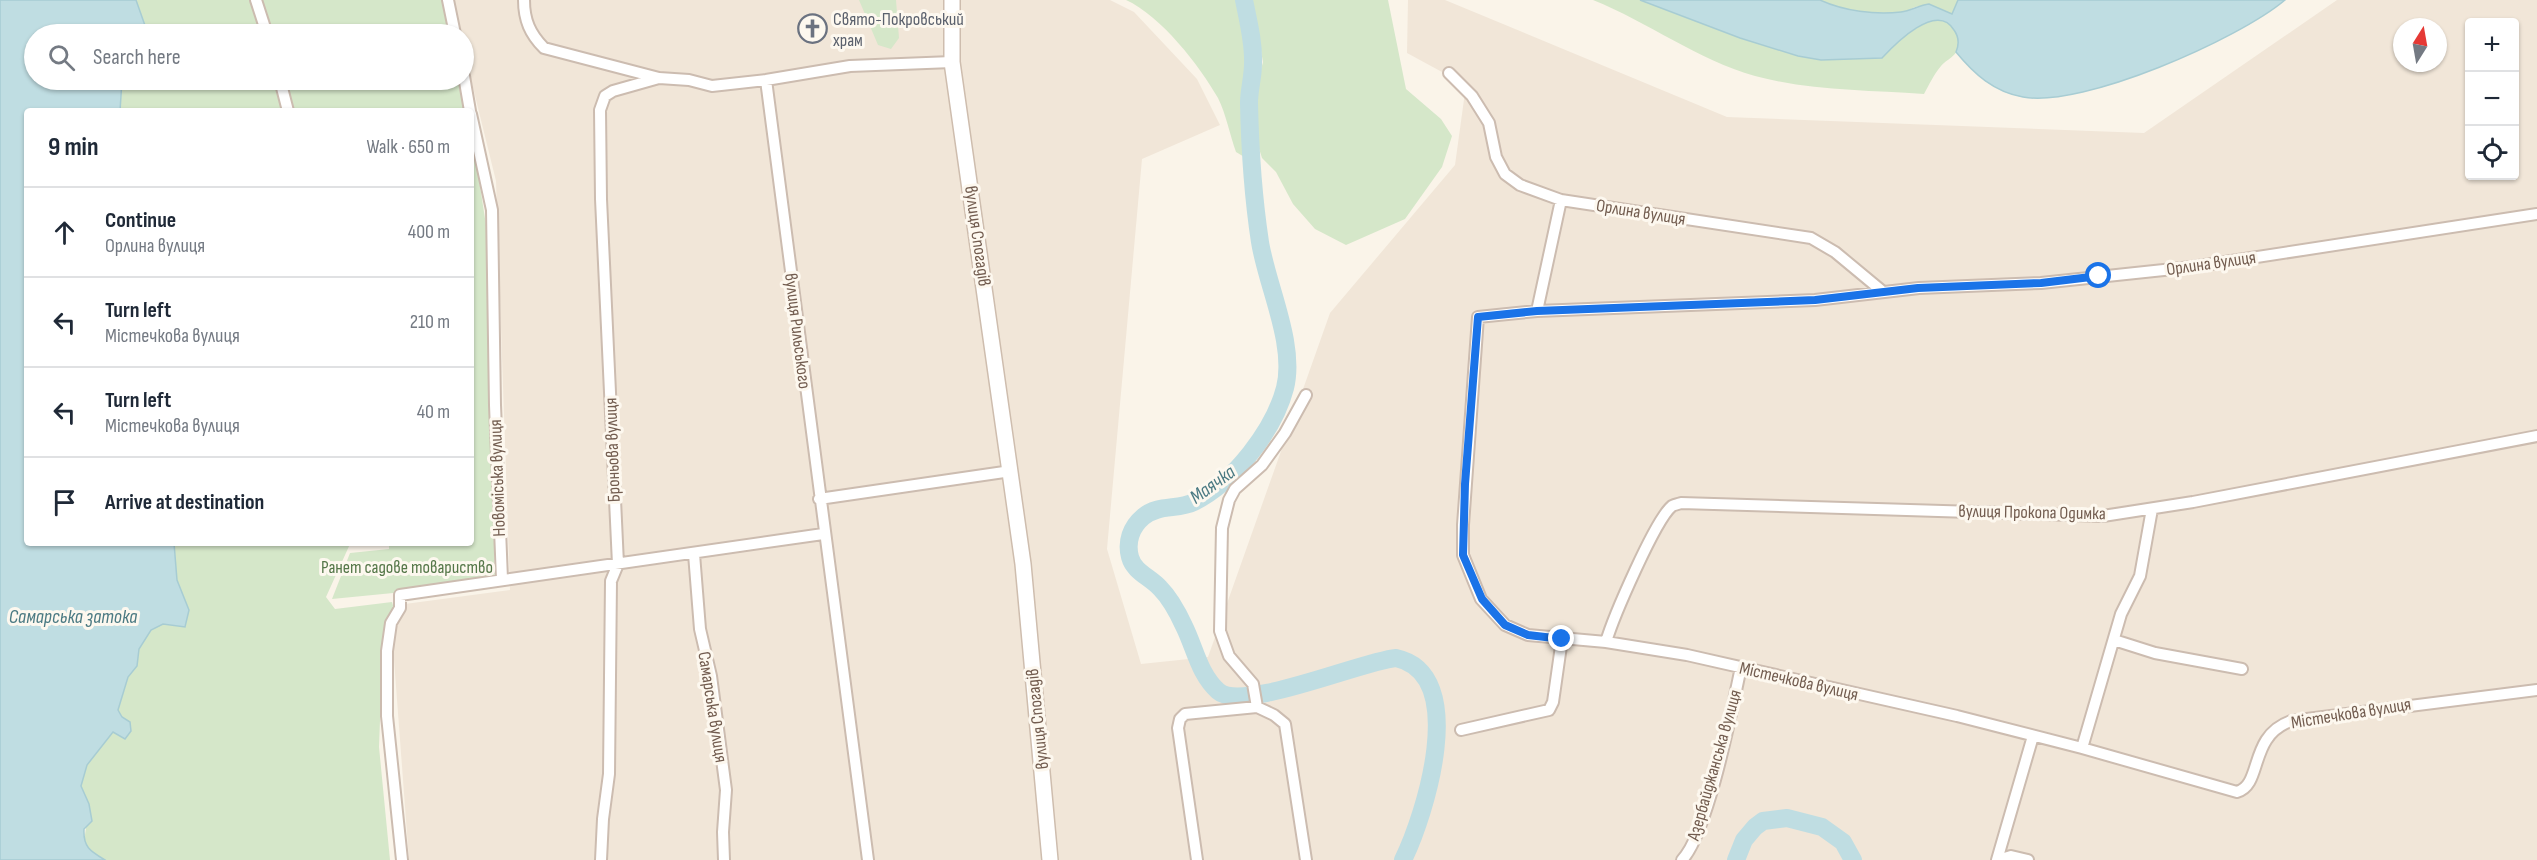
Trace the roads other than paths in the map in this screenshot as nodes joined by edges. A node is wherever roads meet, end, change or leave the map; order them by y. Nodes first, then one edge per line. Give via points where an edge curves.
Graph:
1 (256, 0) edge
2 (448, 0) edge
3 (524, 0) edge
4 (952, 0) edge
5 (264, 24) edge
6 (453, 24) edge
7 (952, 62) junction
8 (1449, 74) dead end
9 (659, 78) junction
10 (766, 81) junction
11 (283, 90) edge
12 (467, 90) edge
13 (287, 108) edge
14 (470, 108) edge
15 (474, 127) edge
16 (1561, 200) junction
17 (2537, 214) edge
18 (1882, 291) junction
19 (1537, 311) junction
20 (1478, 317) joint
21 (1306, 395) dead end
22 (2537, 436) edge
23 (1011, 471) junction
24 (819, 499) junction
25 (2152, 509) junction
26 (823, 534) junction
27 (694, 554) junction
28 (618, 564) junction
29 (502, 579) junction
30 (1562, 639) junction
31 (2114, 640) junction
32 (1606, 642) junction
33 (1741, 668) junction
34 (2242, 669) dead end
35 (2537, 690) edge
36 (1256, 703) junction
37 (1461, 730) dead end
38 (2033, 736) junction
39 (2082, 748) junction
40 (402, 860) edge
41 (601, 860) edge
42 (724, 860) edge
43 (868, 860) edge
44 (1050, 860) edge
45 (1197, 860) edge
46 (1306, 860) edge
47 (1682, 860) edge
48 (1997, 860) edge
49 (2028, 860) edge

1 - 5 street
2 - 6 street
3 - 9 street via 526,23 544,48
4 - 7 street, вулиця Спогадів
7 - 10 street via 849,66
7 - 23 street, вулиця Спогадів
8 - 16 street, Орлина вулиця via 1472,96 1489,123 1496,158 1505,174 1520,185
9 - 10 street via 712,86
9 - 28 street, Броньова вулиця via 613,91 605,96 600,110
10 - 24 street, вулиця Рильського
11 - 13 street
12 - 14 street, Новоміська вулиця
15 - 29 street, Новоміська вулиця via 492,210
16 - 18 street, Орлина вулиця via 1811,238 1835,252
16 - 19 street
17 - 18 street, Орлина вулиця via 2192,267 2041,283
18 - 19 street, Орлина вулиця via 1815,300
19 - 20 street, Орлина вулиця
20 - 30 street, Містечкова вулиця via 1463,555 1482,599 1505,625 1528,635
21 - 36 street via 1262,465 1235,489 1222,528 1220,631 1229,656 1253,684
22 - 25 street, вулиця Прокопа Одимка
23 - 24 street
23 - 44 street, вулиця Спогадів
24 - 26 street, вулиця Рильського
25 - 31 street via 2140,576 2121,614
25 - 32 street, вулиця Прокопа Одимка via 2103,516 1681,503 1672,506 1660,524
26 - 27 street
26 - 43 street, вулиця Рильського
27 - 28 street
27 - 42 street, Самарська вулиця via 700,629 711,676 726,790
28 - 29 street
28 - 41 street, Броньова вулиця via 611,581 609,774
29 - 40 street via 400,595 400,608 391,623 387,716
30 - 32 street, Містечкова вулиця
30 - 37 street via 1549,710
31 - 34 street via 2156,653
31 - 39 street
32 - 33 street, Містечкова вулиця
33 - 38 street, Містечкова вулиця
33 - 47 street, Азербайджанська вулиця via 1726,738 1705,807 1690,851
35 - 39 street, Містечкова вулиця via 2282,724 2264,742 2252,781 2245,790 2236,792
36 - 45 street via 1185,714 1180,719 1178,728
36 - 46 street via 1285,724
38 - 39 street, Містечкова вулиця
38 - 48 street
48 - 49 street via 2011,856

